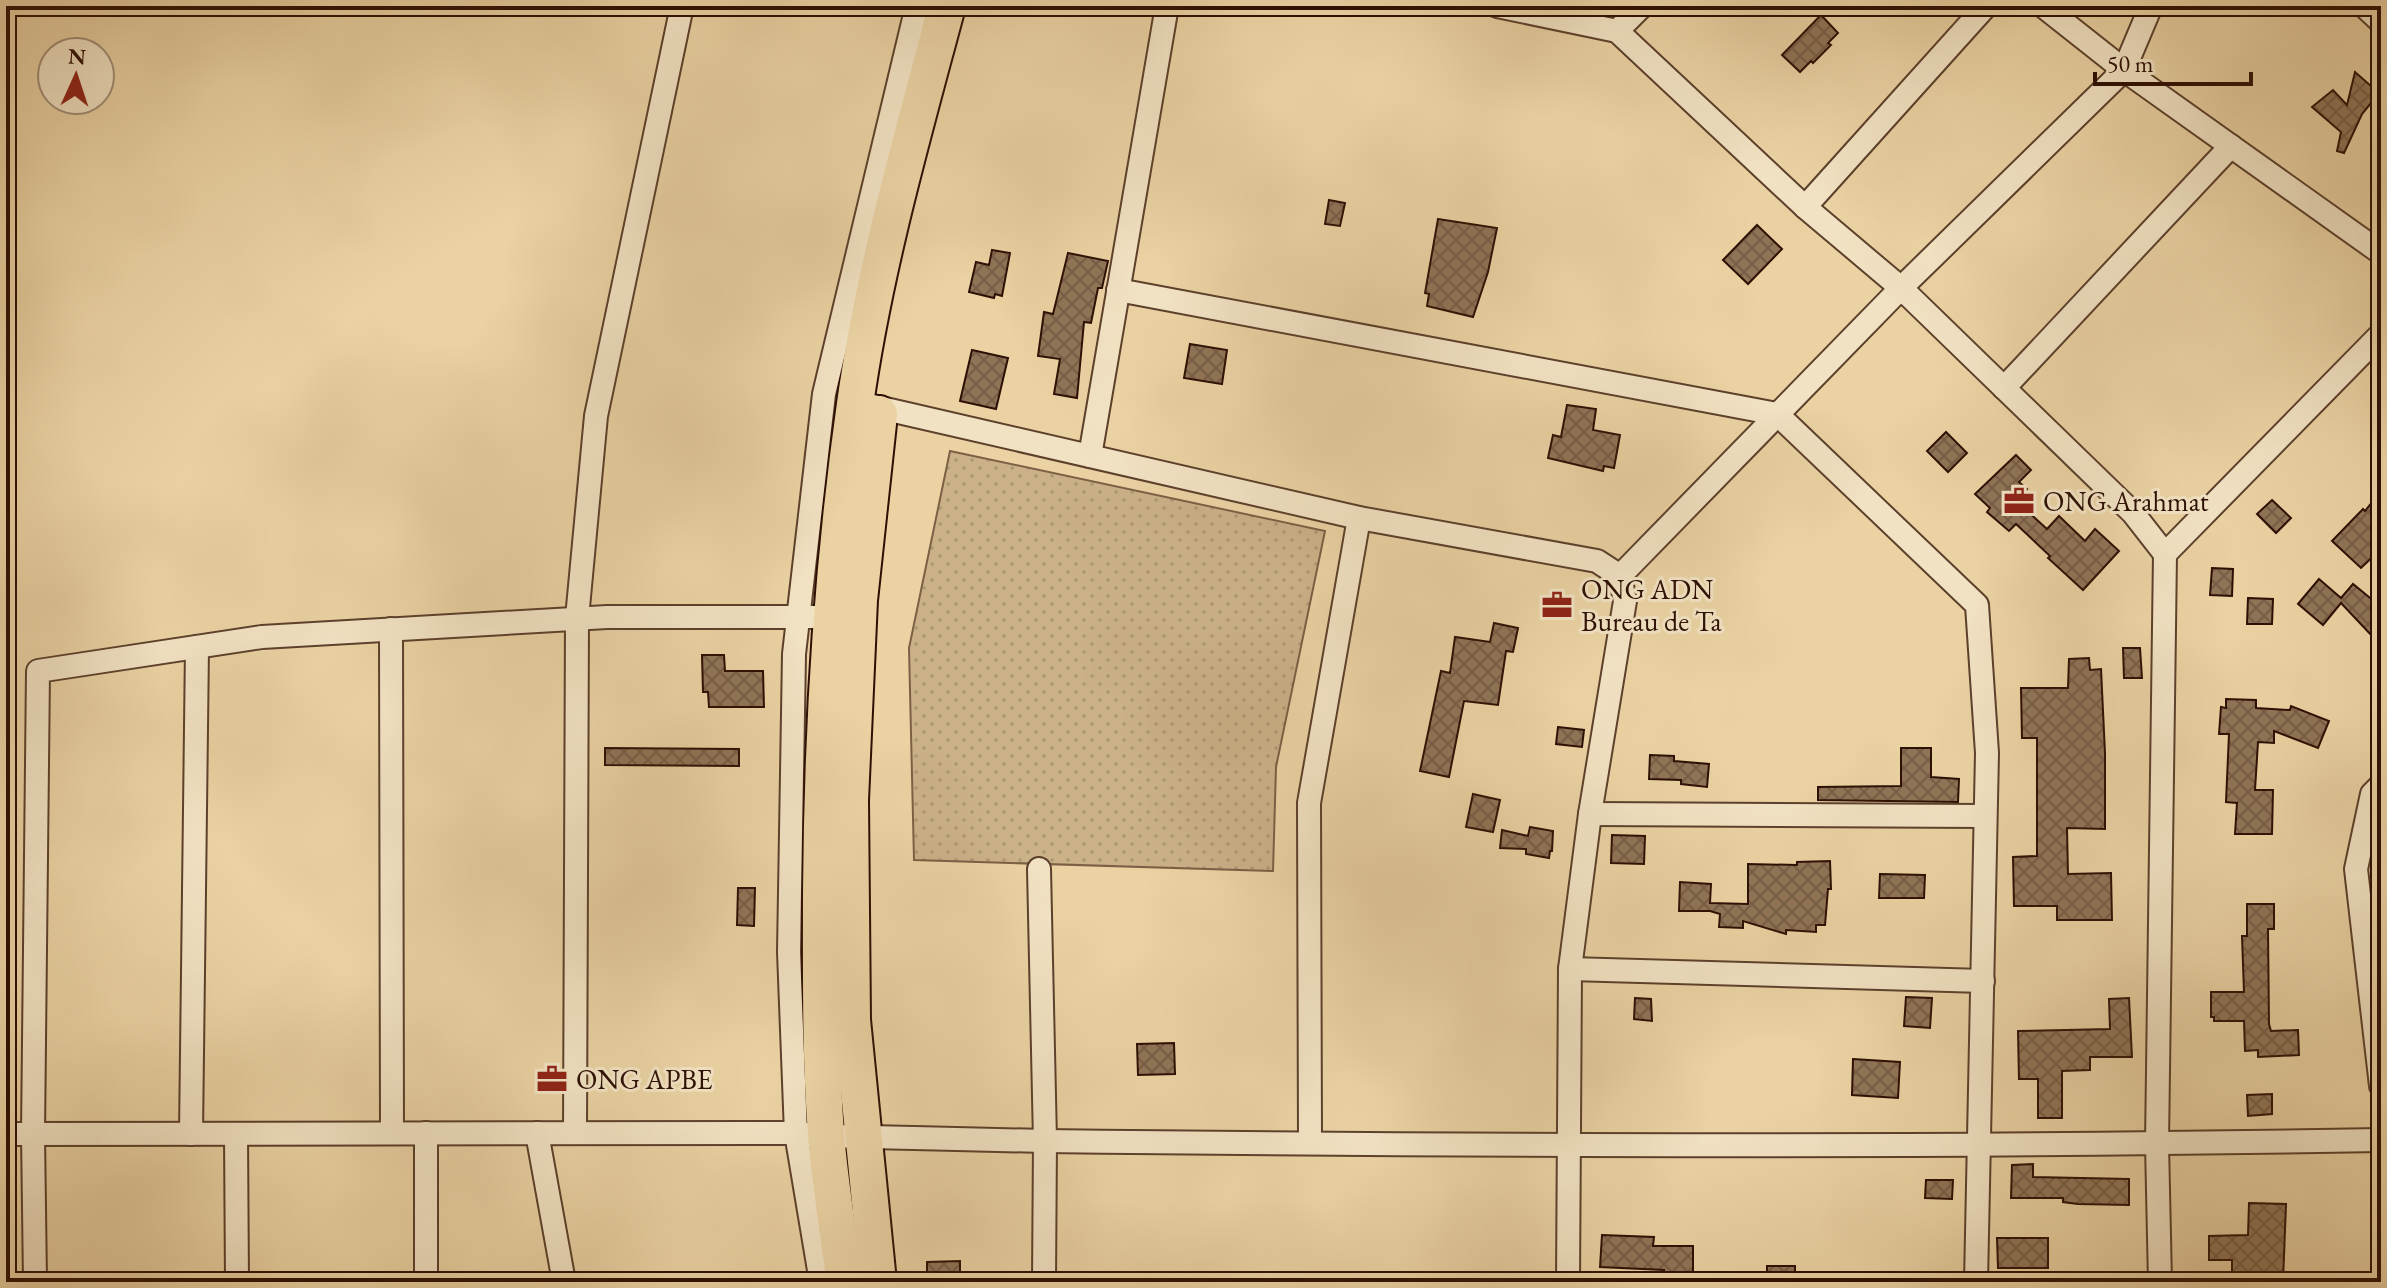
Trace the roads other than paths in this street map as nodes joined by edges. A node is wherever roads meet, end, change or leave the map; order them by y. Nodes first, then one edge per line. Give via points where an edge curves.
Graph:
1 (682, 6) edge
2 (917, 6) edge
3 (947, 6) edge
4 (973, 6) edge
5 (1167, 6) edge
6 (1497, 6) edge
7 (1642, 6) edge
8 (1986, 6) edge
9 (2043, 6) edge
10 (2151, 6) edge
11 (2364, 6) edge
12 (2381, 22) edge
13 (1617, 31) junction
14 (2124, 70) junction
15 (2231, 146) junction
16 (1805, 207) junction
17 (2381, 253) edge
18 (1901, 288) junction
19 (1118, 290) junction
20 (2381, 334) edge
21 (2004, 388) junction
22 (867, 405) junction
23 (1777, 414) junction
24 (1090, 456) junction
25 (1359, 518) junction
26 (2165, 554) junction
27 (1620, 576) junction
28 (829, 616) junction
29 (577, 618) junction
30 (391, 629) junction
31 (197, 647) junction
32 (836, 785) junction
33 (2381, 785) edge
34 (1590, 814) junction
35 (1985, 816) junction
36 (1039, 869) dead end
37 (1570, 969) junction
38 (1983, 981) junction
39 (2381, 1086) edge
40 (392, 1133) junction
41 (426, 1133) junction
42 (537, 1133) junction
43 (575, 1133) junction
44 (6, 1134) edge
45 (33, 1134) junction
46 (191, 1134) junction
47 (236, 1134) junction
48 (811, 1135) junction
49 (864, 1137) junction
50 (2381, 1140) edge
51 (1045, 1141) junction
52 (1310, 1142) junction
53 (1978, 1143) junction
54 (1569, 1144) junction
55 (2157, 1144) junction
56 (35, 1282) edge
57 (237, 1282) edge
58 (426, 1282) edge
59 (564, 1282) edge
60 (821, 1282) edge
61 (845, 1282) edge
62 (878, 1282) edge
63 (1044, 1282) edge
64 (1568, 1282) edge
65 (1976, 1282) edge
66 (2160, 1282) edge

1 - 29 street via 596,416
2 - 28 street via 824,394
3 - 22 main road via 901,175
4 - 22 main road
5 - 19 street
6 - 13 street
7 - 13 street
8 - 16 street
9 - 14 street
10 - 14 street
11 - 12 street
13 - 16 street
14 - 15 street
14 - 18 street
15 - 17 street
15 - 21 street
16 - 18 street
18 - 21 street
18 - 23 street
19 - 23 street
19 - 24 street
20 - 26 street
21 - 26 street via 2133,513
22 - 24 street
22 - 28 main road
23 - 27 street
23 - 35 street via 1977,605 1987,753
24 - 25 street
25 - 27 street via 1597,561
25 - 52 street via 1309,803
26 - 55 street
27 - 34 street via 1625,601
28 - 29 street
28 - 32 main road
28 - 48 street via 794,654 789,952
29 - 30 street
29 - 43 street
30 - 31 street
30 - 40 street
31 - 45 street via 38,671
31 - 46 street
32 - 48 main road
32 - 49 main road
33 - 39 street via 2372,794 2356,869
34 - 35 street
34 - 37 street
35 - 38 street
36 - 51 street
37 - 38 street
37 - 54 street
38 - 53 street
40 - 41 street
40 - 47 street
41 - 42 street
41 - 58 street
42 - 43 street
42 - 59 street
43 - 48 street
44 - 45 street
45 - 46 street
45 - 56 street
46 - 47 street
47 - 57 street
48 - 49 street
48 - 60 street
48 - 61 main road
49 - 51 street
49 - 62 main road
50 - 55 street
51 - 52 street
51 - 63 street
52 - 54 street
53 - 54 street
53 - 55 street
53 - 65 street
54 - 64 street
55 - 66 street

